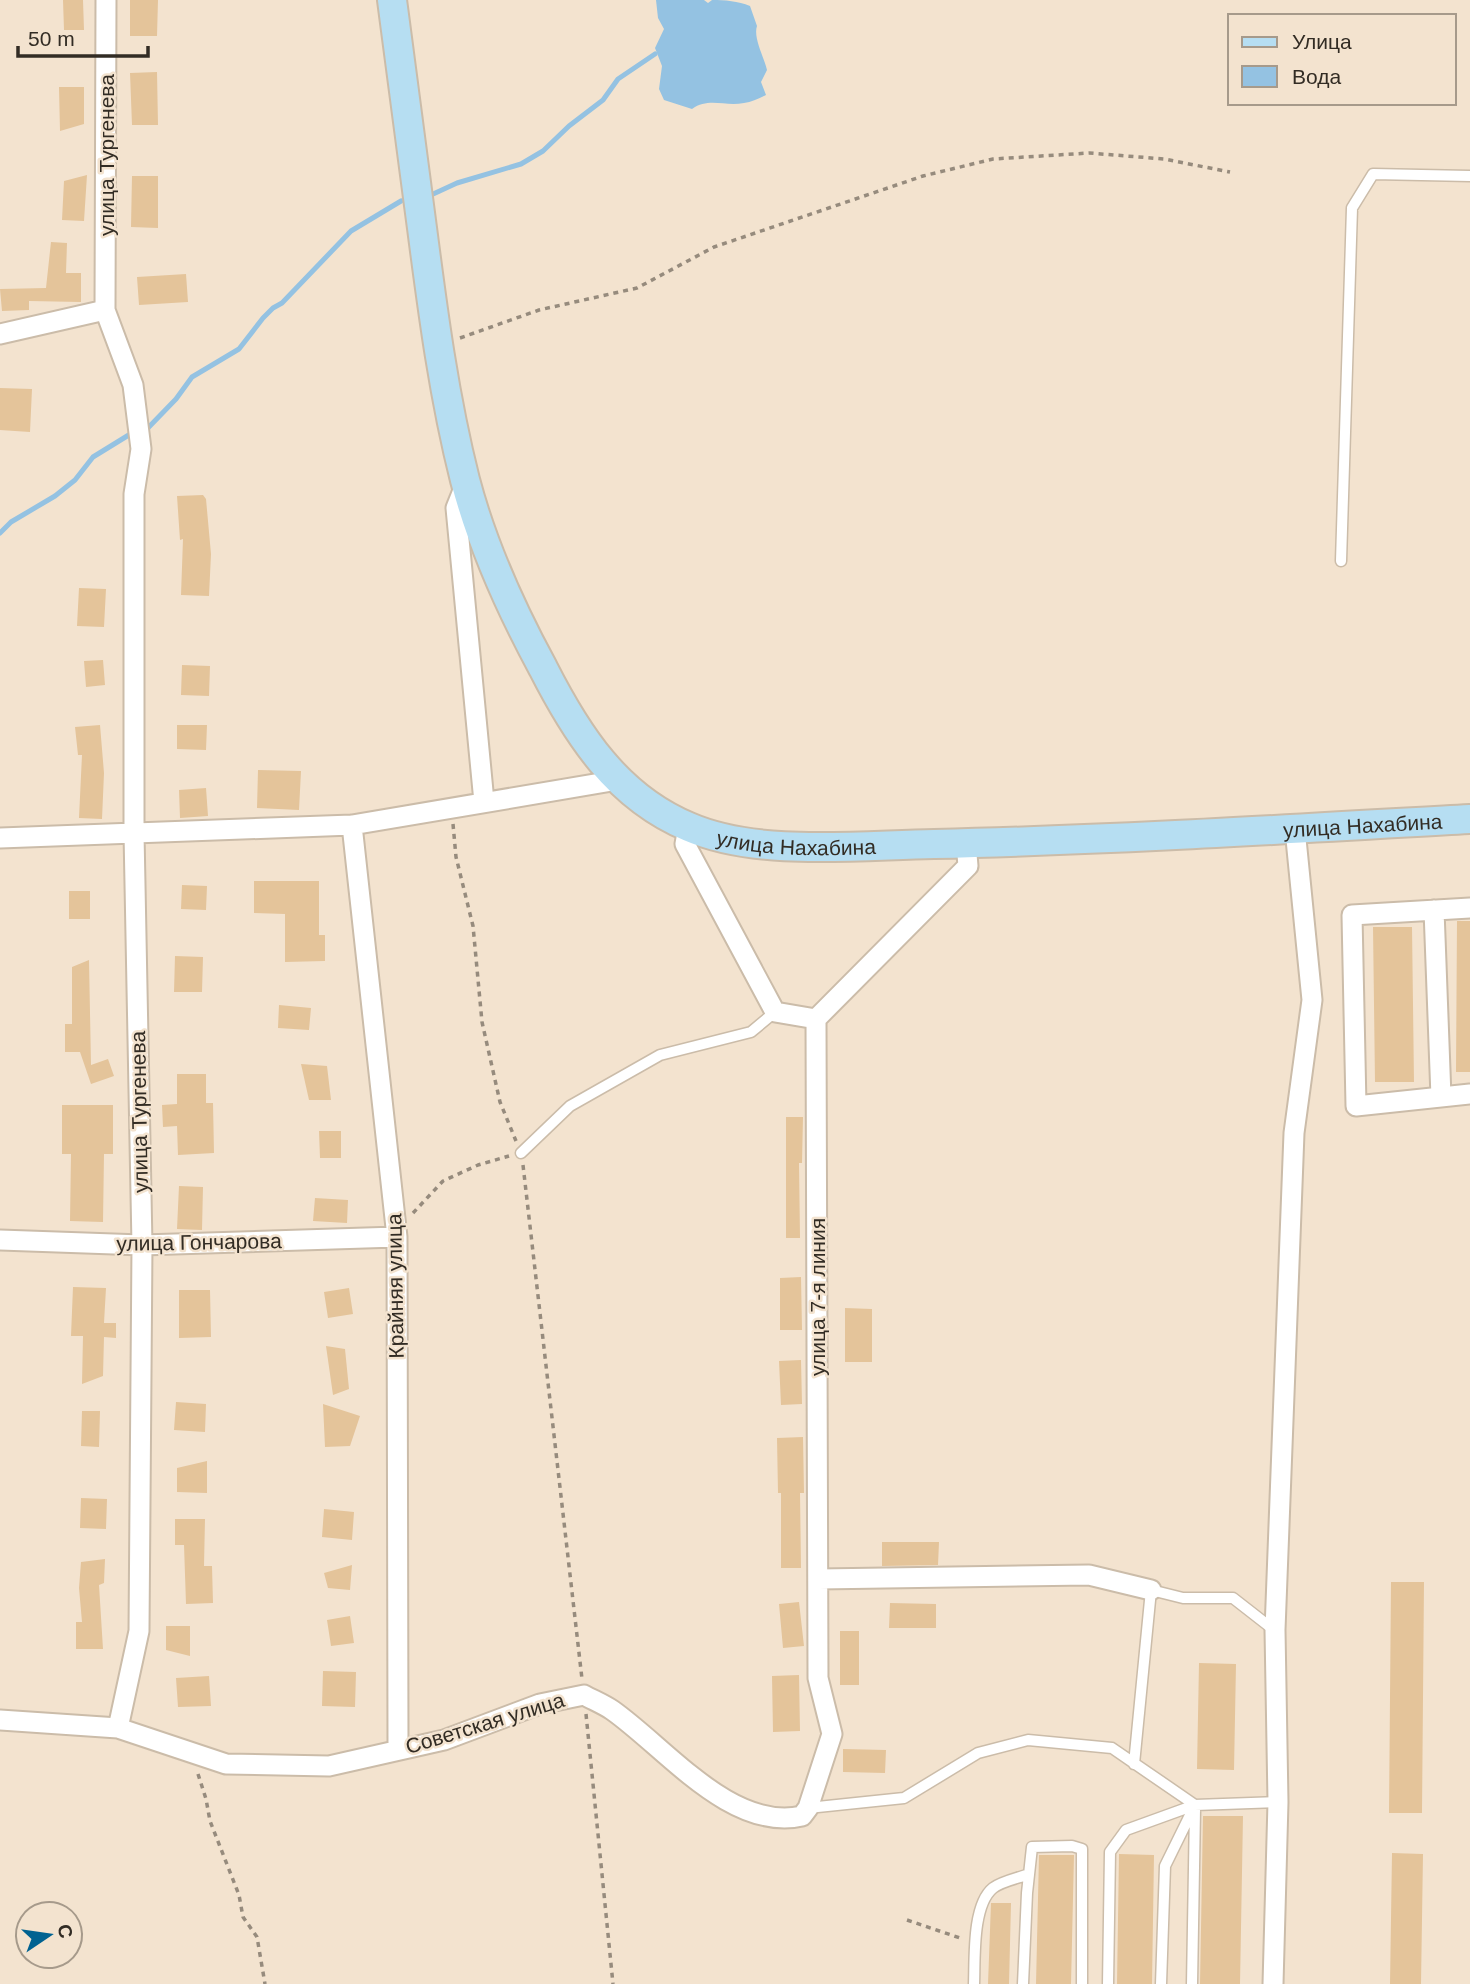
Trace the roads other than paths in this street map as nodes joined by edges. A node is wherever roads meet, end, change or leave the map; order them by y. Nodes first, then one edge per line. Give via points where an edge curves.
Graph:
1 (106, 0) edge
2 (393, 0) edge
3 (1470, 176) edge
4 (105, 310) junction
5 (0, 334) edge
6 (466, 483) junction
7 (1341, 561) dead end
8 (618, 780) junction
9 (484, 802) junction
10 (1470, 819) edge
11 (352, 825) junction
12 (688, 827) junction
13 (1295, 829) junction
14 (134, 833) junction
15 (0, 838) edge
16 (966, 843) junction
17 (1470, 908) edge
18 (1434, 910) junction
19 (775, 1012) junction
20 (816, 1019) junction
21 (1470, 1094) edge
22 (1441, 1097) junction
23 (522, 1153) road end
24 (397, 1237) junction
25 (0, 1240) edge
26 (142, 1245) junction
27 (819, 1579) junction
28 (1151, 1590) junction
29 (1275, 1630) junction
30 (0, 1720) edge
31 (118, 1728) junction
32 (398, 1749) junction
33 (1135, 1764) junction
34 (1278, 1802) junction
35 (1195, 1805) junction
36 (808, 1808) junction
37 (1029, 1874) junction
38 (974, 1984) edge
39 (1023, 1984) edge
40 (1082, 1984) edge
41 (1108, 1984) edge
42 (1161, 1984) edge
43 (1192, 1984) edge
44 (1273, 1984) edge

1 - 4 street, улица Тургенева
2 - 6 main road, улица Нахабина via 437,344
3 - 7 lane via 1373,174 1352,208
4 - 5 street
4 - 14 street, улица Тургенева via 133,385 141,449 134,494
6 - 8 main road, улица Нахабина via 491,559 527,639 585,742
6 - 9 street via 456,508
8 - 9 street
8 - 12 main road, улица Нахабина
9 - 11 street
10 - 13 main road, улица Нахабина
11 - 14 street
11 - 24 street, Крайняя улица
12 - 16 main road, улица Нахабина via 747,842 806,846
12 - 19 street via 685,844
13 - 16 main road, улица Нахабина
13 - 29 street via 1312,1000 1294,1133
14 - 15 street
14 - 26 street, улица Тургенева
16 - 20 street via 968,866
17 - 18 street
18 - 22 street
18 - 22 street via 1352,915 1356,1106
19 - 20 street
19 - 23 lane via 751,1032 660,1055 570,1106
20 - 27 street, улица 7-я линия
21 - 22 street
24 - 26 street, улица Гончарова
24 - 32 street, Крайняя улица
25 - 26 street, улица Гончарова
26 - 31 street, улица Тургенева via 139,1631
27 - 28 street via 1089,1575
27 - 36 street, улица 7-я линия via 818,1678 832,1734
28 - 29 lane via 1183,1598 1233,1598
28 - 33 lane
29 - 34 street
30 - 31 street, Советская улица
31 - 32 street, Советская улица via 226,1764 329,1766
32 - 36 street, Советская улица via 444,1740 540,1704 584,1695 611,1709 736,1806 786,1820 802,1816
33 - 35 lane
33 - 36 lane via 1112,1748 1028,1740 978,1753 904,1798
34 - 35 lane
34 - 44 street
35 - 41 lane via 1126,1830 1110,1852
35 - 42 lane via 1165,1866
35 - 43 lane
37 - 38 lane via 993,1888 980,1907
37 - 39 lane
37 - 40 lane via 1032,1847 1082,1849

